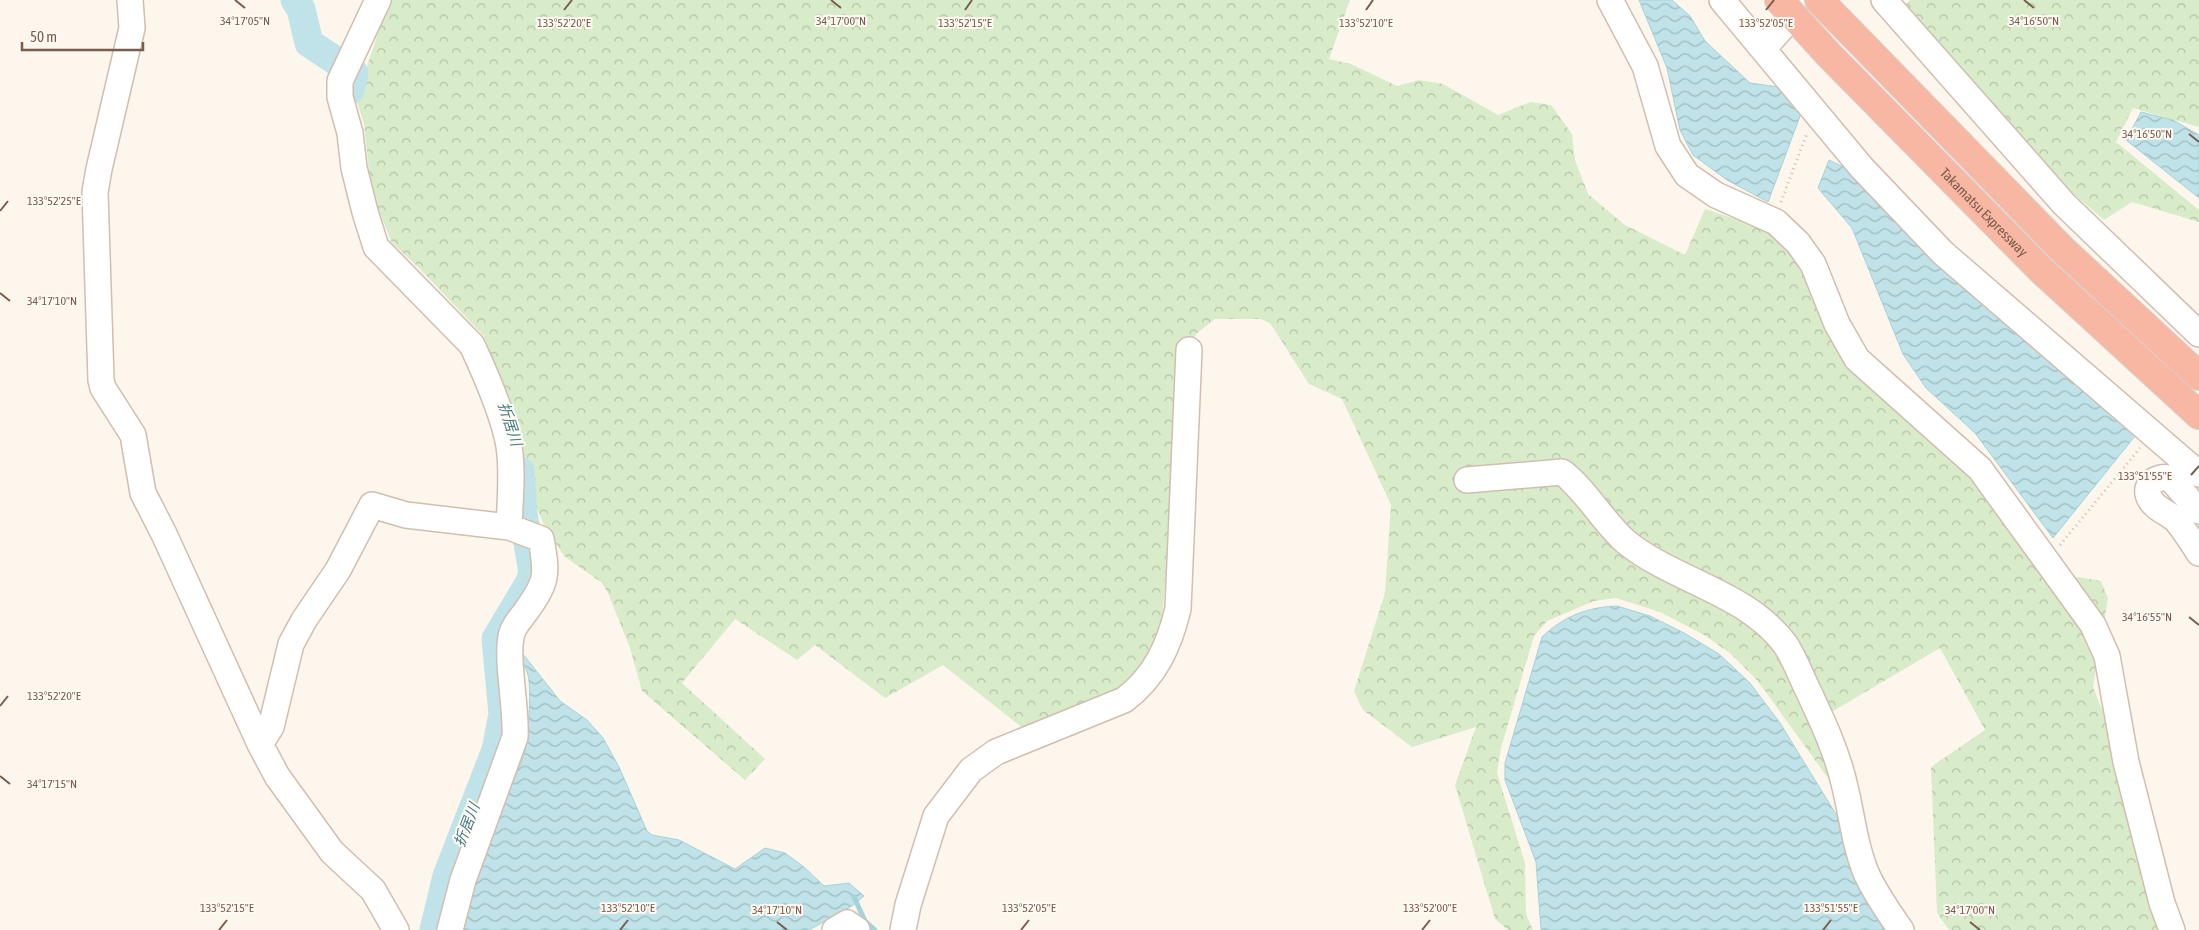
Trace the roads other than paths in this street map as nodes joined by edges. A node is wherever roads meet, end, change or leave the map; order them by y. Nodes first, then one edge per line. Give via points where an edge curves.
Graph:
1 (130, 0) edge
2 (1610, 0) edge
3 (1722, 0) edge
4 (1779, 0) edge
5 (1819, 0) edge
6 (1884, 0) edge
7 (372, 13) edge
8 (1781, 29) dead end
9 (1763, 49) junction
10 (2199, 334) edge
11 (1189, 350) dead end
12 (2199, 376) edge
13 (2199, 415) edge
14 (2199, 474) edge
15 (1467, 480) dead end
16 (2199, 511) edge
17 (521, 531) junction
18 (2199, 553) edge
19 (260, 744) junction
20 (396, 930) edge
21 (450, 930) edge
22 (836, 930) edge
23 (857, 930) edge
24 (903, 930) edge
25 (1900, 930) edge
26 (2172, 930) edge

1 - 19 street via 132,28 95,192 101,380 133,435 143,493
2 - 26 street via 1646,66 1668,146 1687,175 1716,195 1776,222 1798,243 1813,264 1837,324 1857,359 1980,469 2085,611 2107,656 2126,762 2162,903
3 - 9 street
4 - 13 highway, Takamatsu Expressway via 1829,56 2041,270
5 - 12 highway via 2062,249
6 - 10 street via 2064,204
7 - 17 street via 345,67 340,97 350,133 354,168 376,247 472,345 510,453
8 - 9 street
9 - 14 street via 1862,168 1943,253
11 - 24 street via 1178,609 1170,642 1146,679 1124,700 996,752 971,770 936,816
15 - 25 street via 1562,472 1603,520 1627,542 1706,586 1769,627 1785,645 1828,732 1867,875
16 - 18 street via 2170,478 2159,477 2151,483 2150,500 2178,522
17 - 19 street via 406,514 372,505 338,570 291,644 272,727
17 - 21 street via 541,539 545,577 542,589 512,631 515,737 463,880
19 - 20 street via 277,776 332,852 373,890
22 - 23 street via 848,923

